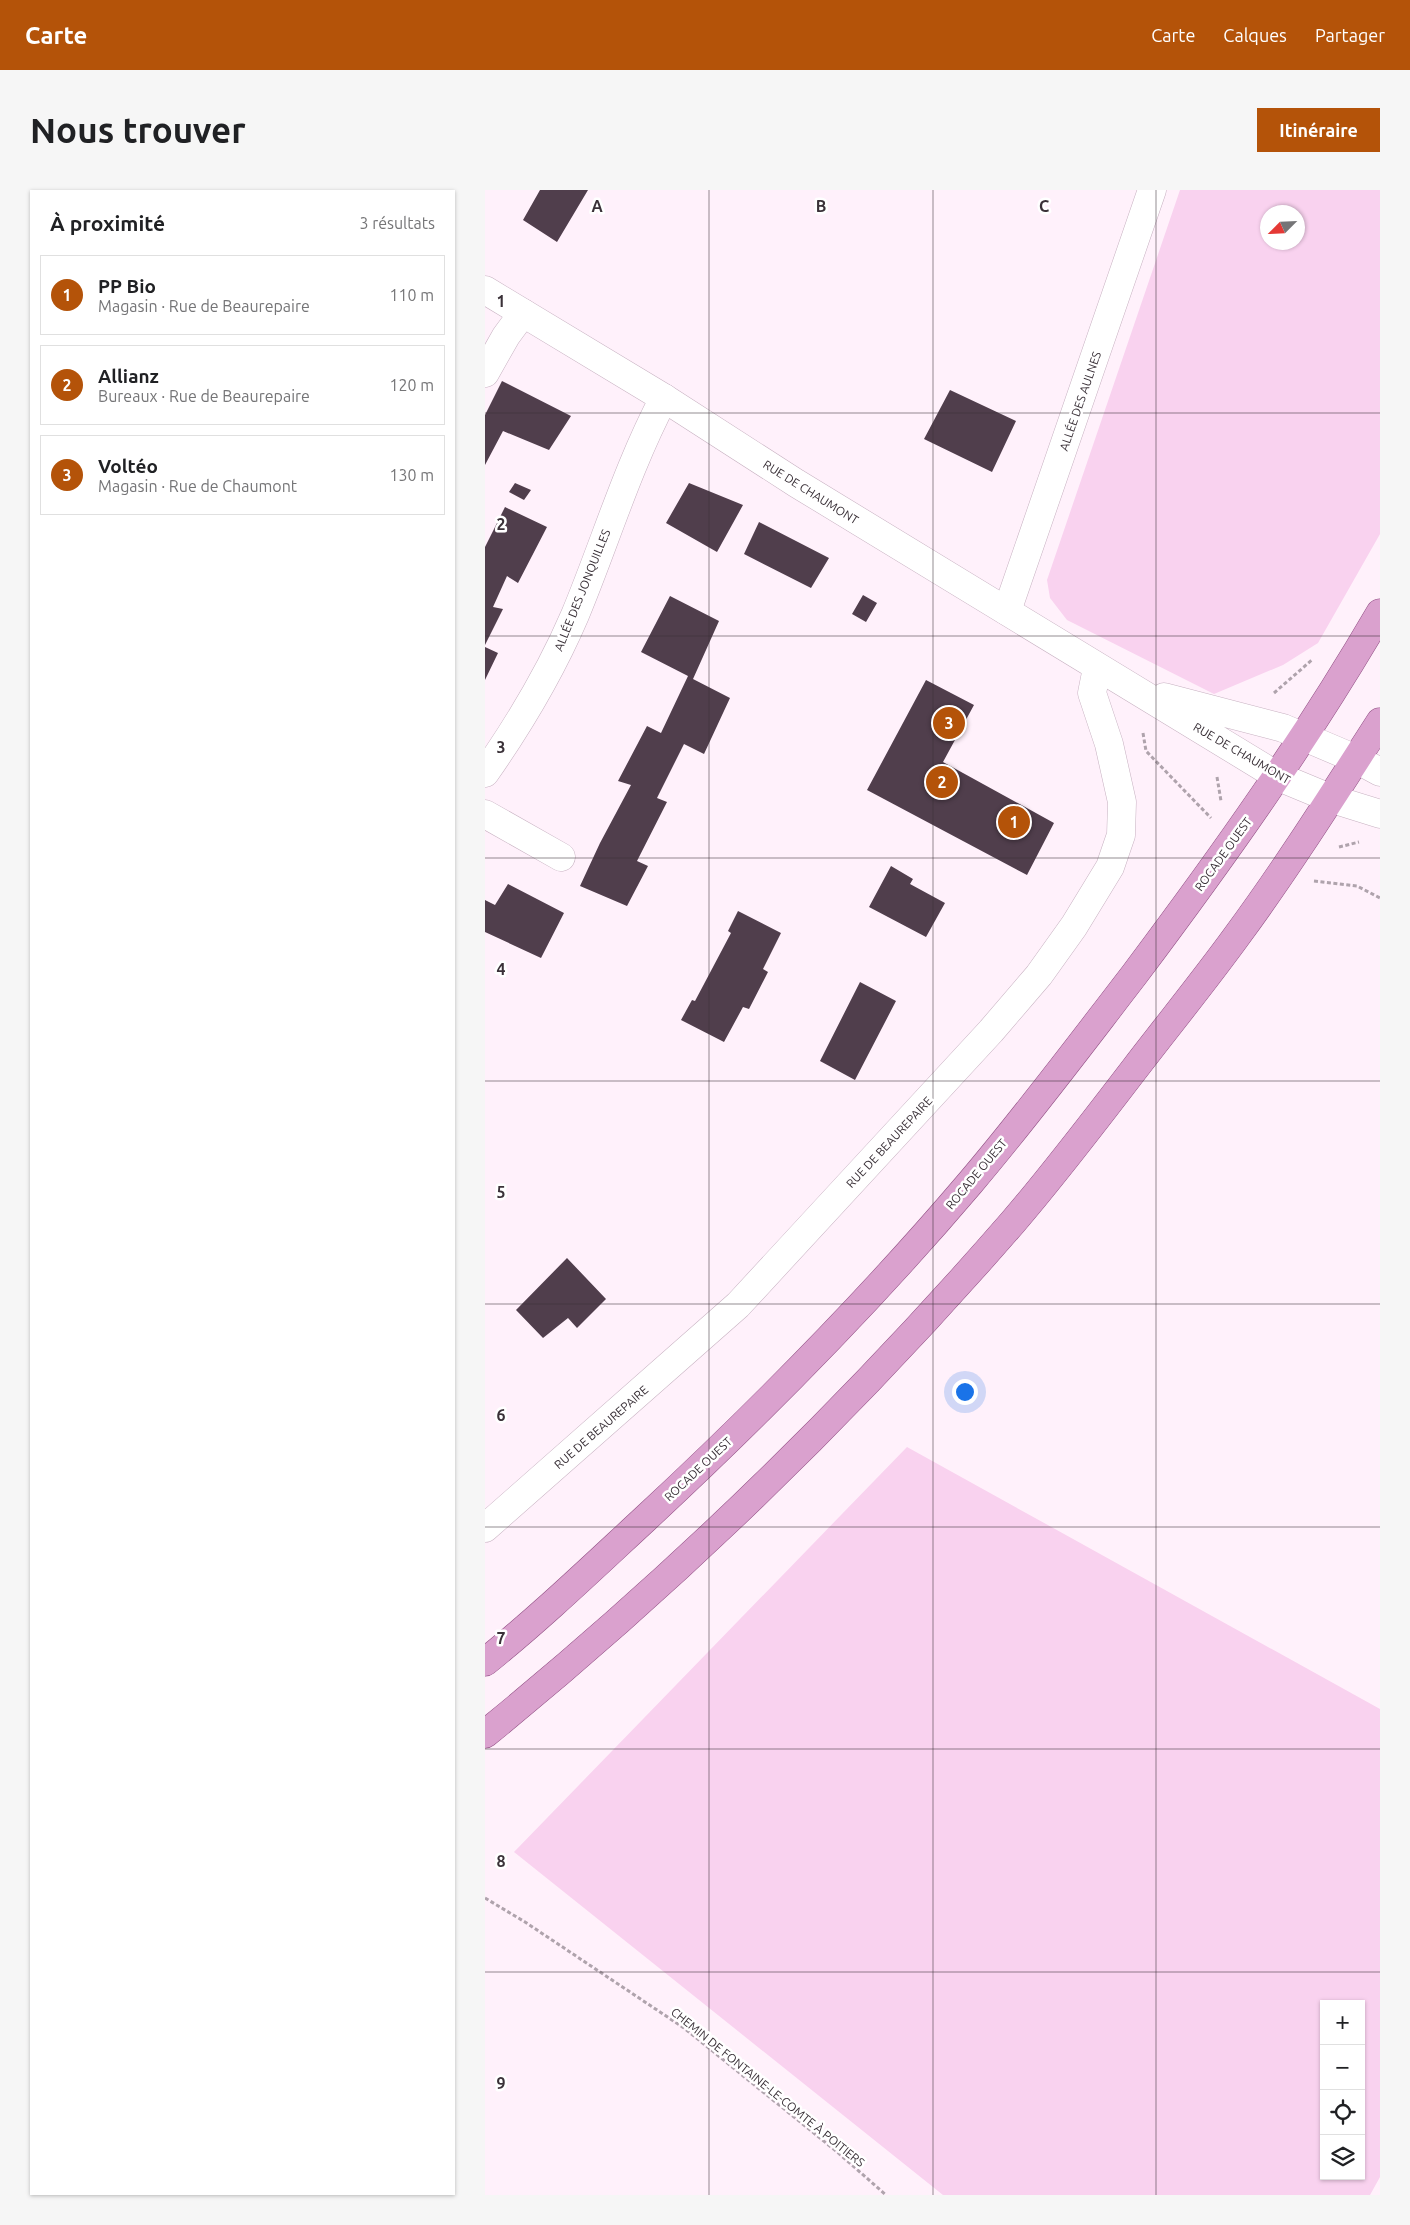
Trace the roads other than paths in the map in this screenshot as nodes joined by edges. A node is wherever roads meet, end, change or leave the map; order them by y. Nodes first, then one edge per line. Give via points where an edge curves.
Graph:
1 (1152, 190) edge
2 (485, 290) edge
3 (523, 313) junction
4 (485, 374) edge
5 (664, 398) junction
6 (1007, 611) junction
7 (1380, 613) edge
8 (1097, 668) junction
9 (1138, 691) junction
10 (1380, 722) edge
11 (1303, 738) junction
12 (1356, 759) junction
13 (1380, 772) edge
14 (485, 773) edge
15 (1279, 777) junction
16 (1331, 799) junction
17 (485, 814) edge
18 (1380, 814) edge
19 (561, 857) dead end
20 (485, 1528) edge
21 (485, 1662) edge
22 (485, 1734) edge

1 - 6 street, ALLÉE DES AULNES
2 - 3 street, RUE DE CHAUMONT
3 - 4 street
3 - 5 street, RUE DE CHAUMONT
5 - 6 street, RUE DE CHAUMONT via 796,484
5 - 14 street, ALLÉE DES JONQUILLES via 631,465 574,616 545,678 513,734
6 - 8 street, RUE DE CHAUMONT
7 - 11 main road, ROCADE OUEST
8 - 9 street, RUE DE CHAUMONT
8 - 20 street, RUE DE BEAUREPAIRE via 1092,693 1109,744 1122,802 1121,835 1110,867 1075,926 991,1032 738,1305
9 - 11 street, RUE DE CHAUMONT via 1283,728
9 - 15 street, RUE DE CHAUMONT
10 - 12 main road
11 - 12 street, RUE DE CHAUMONT
11 - 15 main road, ROCADE OUEST
12 - 13 street, RUE DE CHAUMONT
12 - 16 main road
15 - 16 street, RUE DE CHAUMONT
15 - 21 main road, ROCADE OUEST via 1069,1060 970,1183 863,1304 727,1443
16 - 18 street, RUE DE CHAUMONT
16 - 22 main road via 1237,936 1014,1221 907,1339 767,1481 651,1591
17 - 19 street

